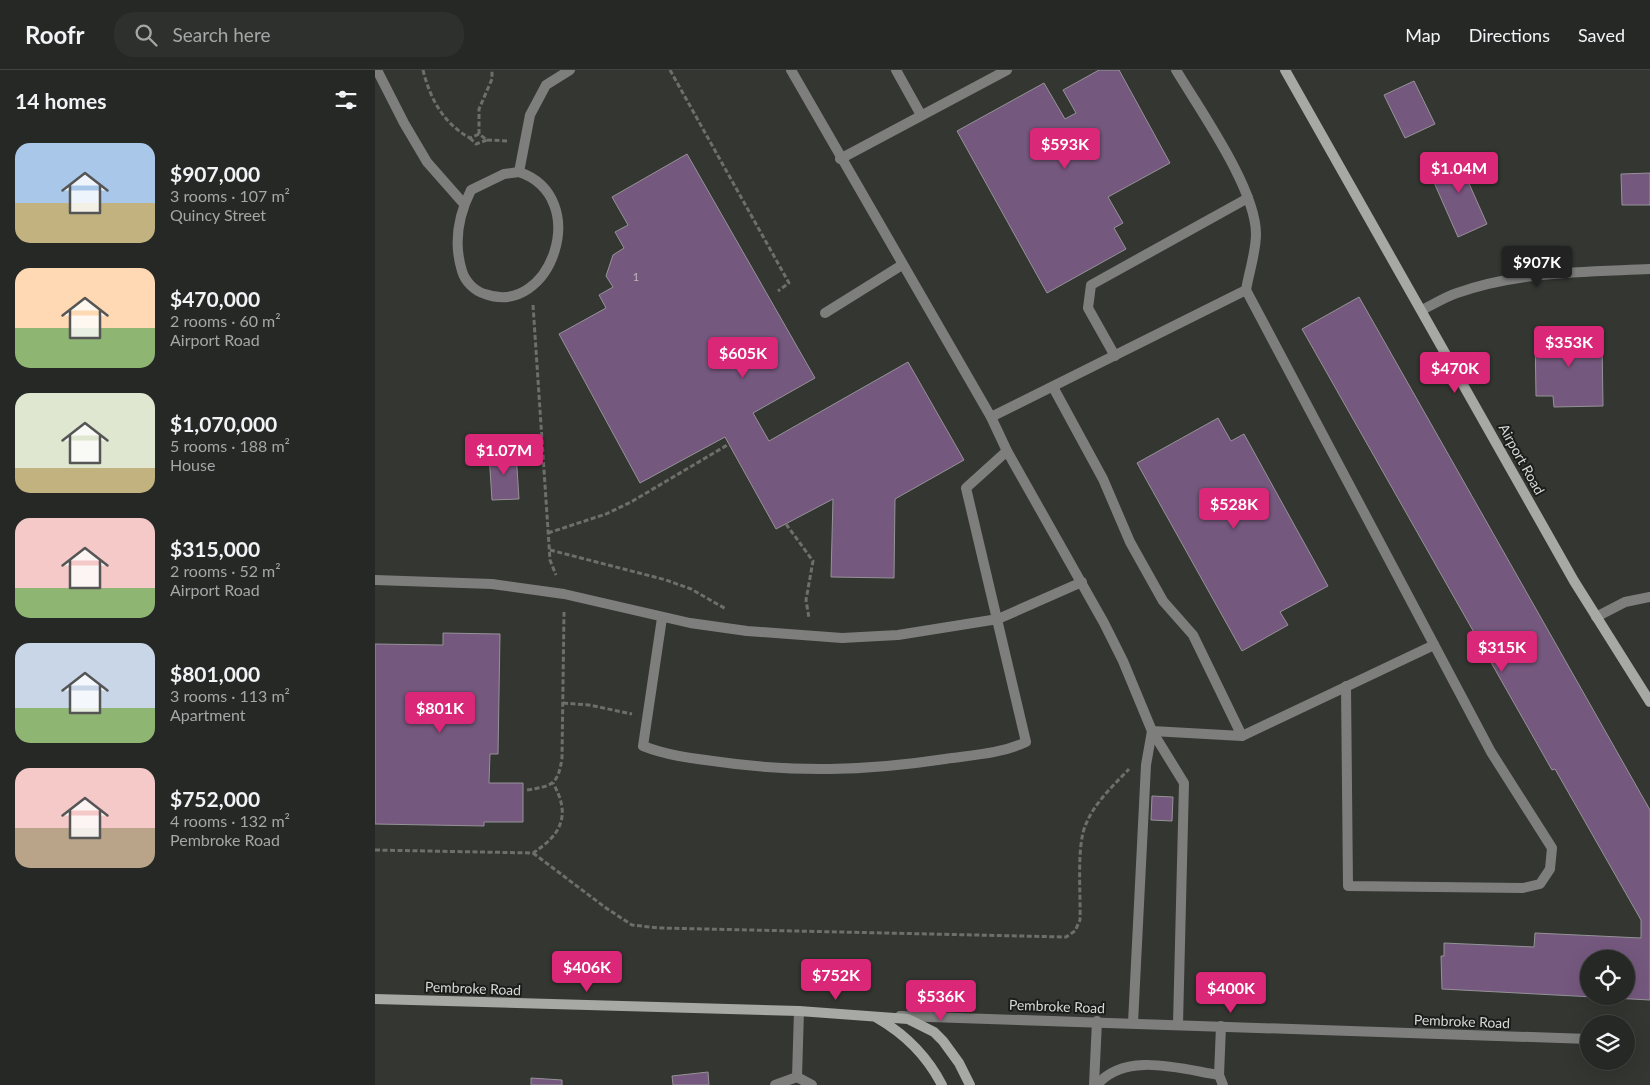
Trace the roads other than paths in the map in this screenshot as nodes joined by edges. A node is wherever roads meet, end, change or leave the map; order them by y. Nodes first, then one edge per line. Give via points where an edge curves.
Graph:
1 (377, 70) edge
2 (570, 70) edge
3 (791, 70) edge
4 (896, 70) edge
5 (1007, 70) edge
6 (1177, 70) edge
7 (1285, 70) edge
8 (921, 115) junction
9 (840, 159) junction
10 (519, 172) junction
11 (1248, 198) junction
12 (464, 204) junction
13 (902, 265) junction
14 (1650, 269) edge
15 (1247, 290) junction
16 (1422, 310) junction
17 (825, 313) dead end
18 (1115, 356) junction
19 (1053, 387) junction
20 (991, 417) junction
21 (1007, 451) junction
22 (375, 580) edge
23 (1082, 582) junction
24 (1650, 597) edge
25 (1596, 617) junction
26 (662, 618) junction
27 (998, 619) junction
28 (1434, 645) junction
29 (1346, 686) junction
30 (1650, 702) edge
31 (1152, 731) junction
32 (1242, 736) junction
33 (375, 999) edge
34 (799, 1011) junction
35 (871, 1015) junction
36 (1097, 1021) junction
37 (1133, 1023) junction
38 (1177, 1024) junction
39 (1221, 1026) junction
40 (1580, 1039) edge
41 (1219, 1075) junction
42 (797, 1077) junction
43 (775, 1085) edge
44 (812, 1085) edge
45 (942, 1085) edge
46 (970, 1085) edge
47 (1095, 1085) edge
48 (1223, 1085) edge

1 - 12 street via 427,162
2 - 10 street via 546,85 530,115
3 - 9 street
4 - 8 street
5 - 8 street
6 - 11 street via 1240,178
7 - 16 street, Airport Road
8 - 9 street
9 - 13 street
10 - 12 street via 487,180 471,190
10 - 12 street via 543,185 553,199 559,218 558,240 549,262 527,290 512,298 497,299 480,293 469,284 458,255 457,232
11 - 15 street via 1256,233
11 - 18 street via 1091,284 1088,308
13 - 17 street
13 - 20 street
14 - 16 street via 1511,279 1456,293
15 - 18 street
15 - 28 street
16 - 25 street, Airport Road
18 - 19 street
19 - 20 street
19 - 32 street via 1103,479 1130,542 1163,601 1193,635
20 - 21 street
21 - 23 street
21 - 27 street via 966,488
22 - 26 street via 492,584 564,594
23 - 27 street
23 - 31 street via 1123,661
24 - 25 street via 1625,602
25 - 30 street, Airport Road
26 - 27 street via 747,631 842,638 898,635
26 - 27 street via 643,746 664,754 744,766 816,771 885,768 1007,751 1026,742
28 - 29 street
28 - 29 street via 1491,752 1552,848 1550,869 1540,884 1523,888 1348,886
29 - 32 street
31 - 32 street
31 - 37 street via 1146,765
31 - 38 street via 1185,783
33 - 34 street, Pembroke Road
34 - 35 street, Pembroke Road
34 - 42 street
35 - 36 street, Pembroke Road
35 - 45 street via 914,1045
35 - 46 street via 908,1019 934,1032 953,1052
36 - 37 street, Pembroke Road
36 - 47 street
37 - 38 street, Pembroke Road
38 - 39 street, Pembroke Road
39 - 40 street, Pembroke Road
39 - 41 street
41 - 47 street via 1135,1065 1106,1074
41 - 48 street
42 - 43 street
42 - 44 street

